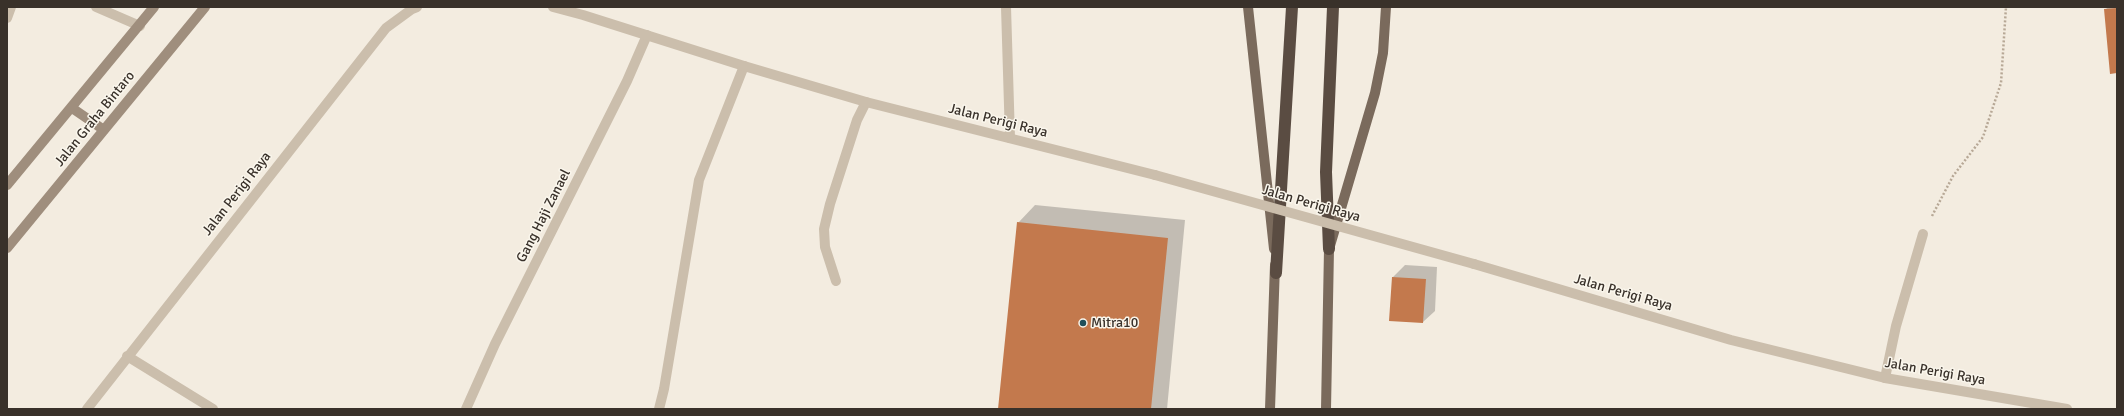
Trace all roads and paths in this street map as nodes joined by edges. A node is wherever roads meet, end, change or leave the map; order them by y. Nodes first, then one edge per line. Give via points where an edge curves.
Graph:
1 (11, 7) edge
2 (96, 7) edge
3 (154, 7) edge
4 (205, 7) edge
5 (417, 7) edge
6 (553, 7) edge
7 (1006, 7) edge
8 (1248, 7) edge
9 (1292, 7) edge
10 (1333, 7) edge
11 (1386, 7) edge
12 (2006, 7) edge
13 (7, 18) edge
14 (140, 26) junction
15 (646, 35) junction
16 (744, 66) junction
17 (866, 102) junction
18 (72, 108) junction
19 (104, 130) junction
20 (1010, 138) junction
21 (7, 185) edge
22 (1923, 234) joint
23 (7, 248) edge
24 (1329, 249) junction
25 (1276, 273) junction
26 (836, 281) dead end
27 (127, 356) junction
28 (1885, 378) junction
29 (88, 409) edge
30 (213, 409) edge
31 (466, 409) edge
32 (659, 409) edge
33 (1270, 409) edge
34 (1326, 409) edge
35 (2067, 409) edge

1 - 13 street
2 - 14 street
3 - 14 main road, Jalan Graha Bintaro
4 - 19 main road, Jalan Graha Bintaro
5 - 27 street, Jalan Perigi Raya via 386,28
6 - 15 street, Jalan Perigi Raya
7 - 20 street
8 - 25 main road
9 - 25 highway
10 - 24 highway via 1326,172
11 - 24 main road via 1383,53 1375,93
12 - 22 path via 2001,83 1983,137 1953,176
14 - 18 main road, Jalan Graha Bintaro
15 - 16 street, Jalan Perigi Raya
15 - 31 street, Gang Haji Zanael via 627,81 495,344
16 - 17 street, Jalan Perigi Raya
16 - 32 street via 699,180
17 - 20 street, Jalan Perigi Raya
17 - 26 street via 857,120 824,229 825,247
18 - 19 main road
18 - 21 main road, Jalan Graha Bintaro
19 - 23 main road, Jalan Graha Bintaro
20 - 28 street, Jalan Perigi Raya, bridge via 1155,175 1474,264 1731,340
22 - 28 street via 1896,326
24 - 34 main road
25 - 33 main road
27 - 29 street, Jalan Perigi Raya
27 - 30 street
28 - 35 street, Jalan Perigi Raya

